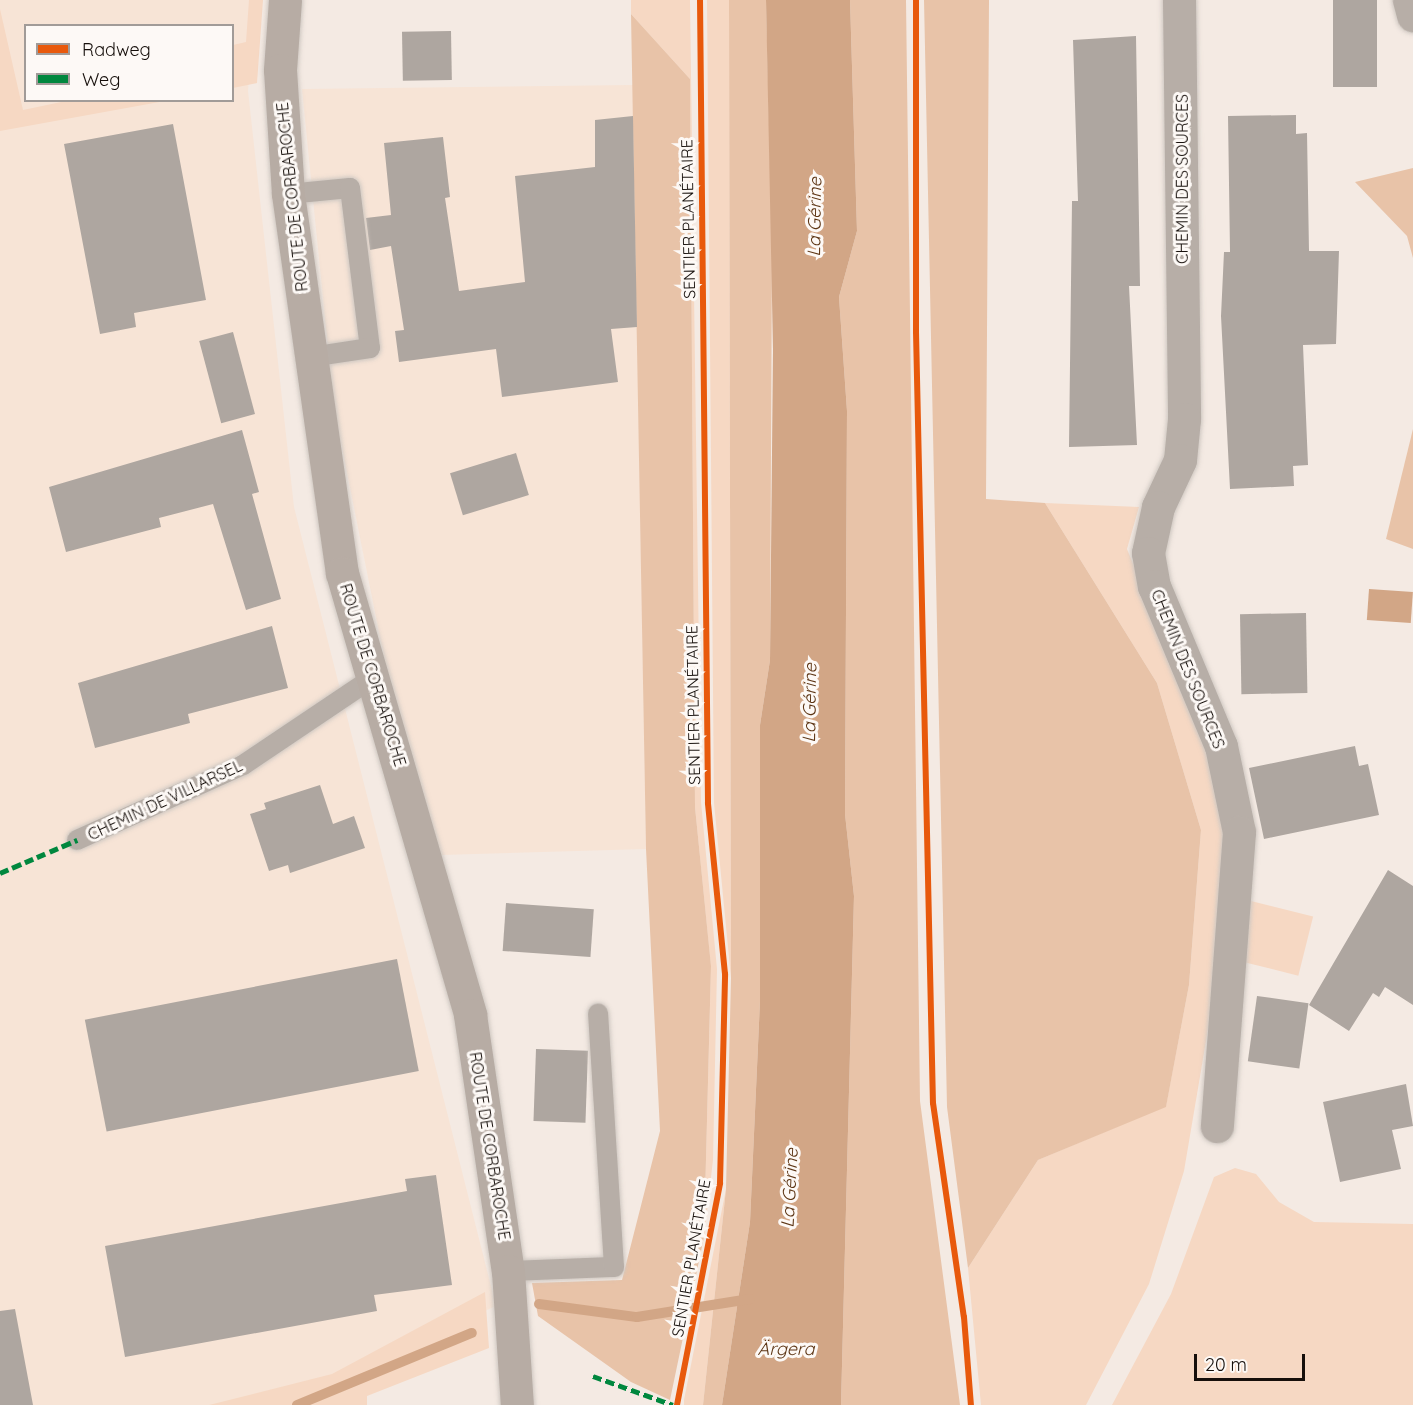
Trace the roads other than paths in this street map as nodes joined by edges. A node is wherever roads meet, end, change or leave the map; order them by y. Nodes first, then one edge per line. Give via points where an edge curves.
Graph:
1 (285, 0) edge
2 (1179, 0) edge
3 (1408, 0) edge
4 (1413, 15) edge
5 (288, 194) junction
6 (310, 357) junction
7 (370, 679) junction
8 (77, 840) dead end
9 (598, 1014) dead end
10 (1217, 1126) dead end
11 (508, 1271) junction
12 (517, 1405) edge

1 - 5 street, ROUTE DE CORBAROCHE via 280,70
2 - 10 street, CHEMIN DES SOURCES via 1184,419 1180,460 1158,507 1148,553 1154,585 1221,746 1239,832
3 - 4 street
5 - 6 street, ROUTE DE CORBAROCHE
5 - 6 lane via 350,188 370,348
6 - 7 street, ROUTE DE CORBAROCHE via 342,573
7 - 8 lane, CHEMIN DE VILLARSEL via 243,765
7 - 11 street, ROUTE DE CORBAROCHE via 420,827 470,1015
9 - 11 lane via 614,1267
11 - 12 street, ROUTE DE CORBAROCHE

